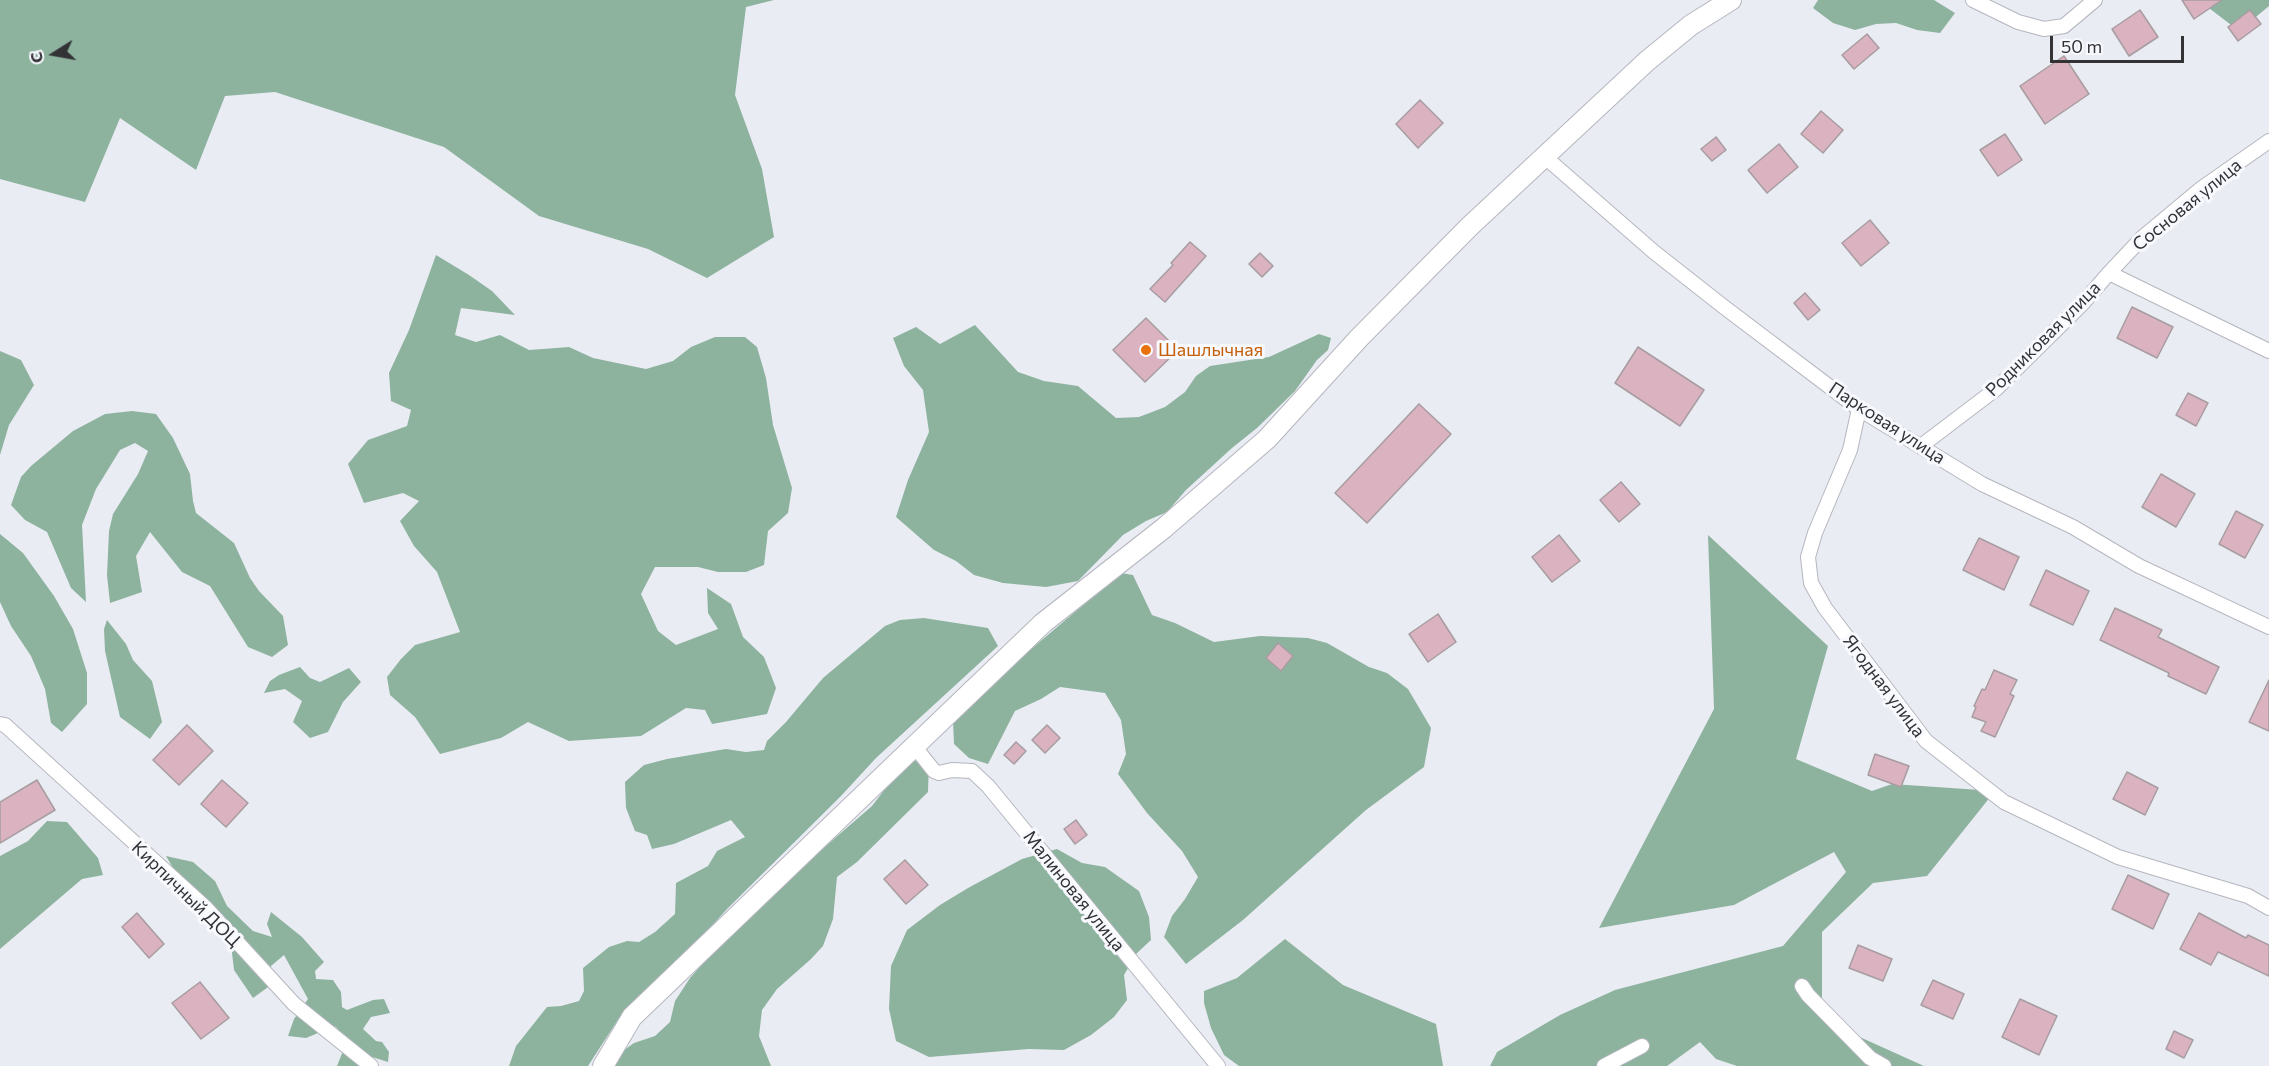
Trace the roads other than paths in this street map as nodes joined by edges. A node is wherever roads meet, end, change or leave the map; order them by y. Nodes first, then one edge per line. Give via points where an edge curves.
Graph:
1 (1731, 0) edge
2 (1973, 0) edge
3 (2095, 0) edge
4 (2269, 141) edge
5 (1545, 157) junction
6 (2109, 273) junction
7 (2269, 351) edge
8 (1859, 409) junction
9 (1921, 446) junction
10 (2269, 627) edge
11 (0, 724) edge
12 (915, 747) junction
13 (2269, 908) edge
14 (1802, 986) dead end
15 (1642, 1046) dead end
16 (371, 1066) edge
17 (603, 1066) edge
18 (1218, 1066) edge
19 (1604, 1066) edge
20 (1884, 1066) edge

1 - 5 main road via 1691,25 1656,54
2 - 3 street via 2018,22 2044,29 2064,26
4 - 6 street, Сосновая улица via 2202,188 2149,232
5 - 8 street, Парковая улица via 1663,259
5 - 12 main road via 1359,338 1267,439 1164,528 1043,623
6 - 7 street, Родниковая улица
6 - 9 street, Родниковая улица via 1996,389
8 - 9 street, Парковая улица
8 - 13 street, Ягодная улица via 1850,450 1808,557 1811,583 1825,608 1926,741 2004,802 2118,857 2248,896
9 - 10 street, Парковая улица via 1982,484 2073,527 2139,566
11 - 16 street, Кирпичный ДОЦ via 206,908 294,1004
12 - 17 main road via 632,1017
12 - 18 street, Малиновая улица via 934,771 972,771 988,786
14 - 20 street via 1870,1058
15 - 19 street

